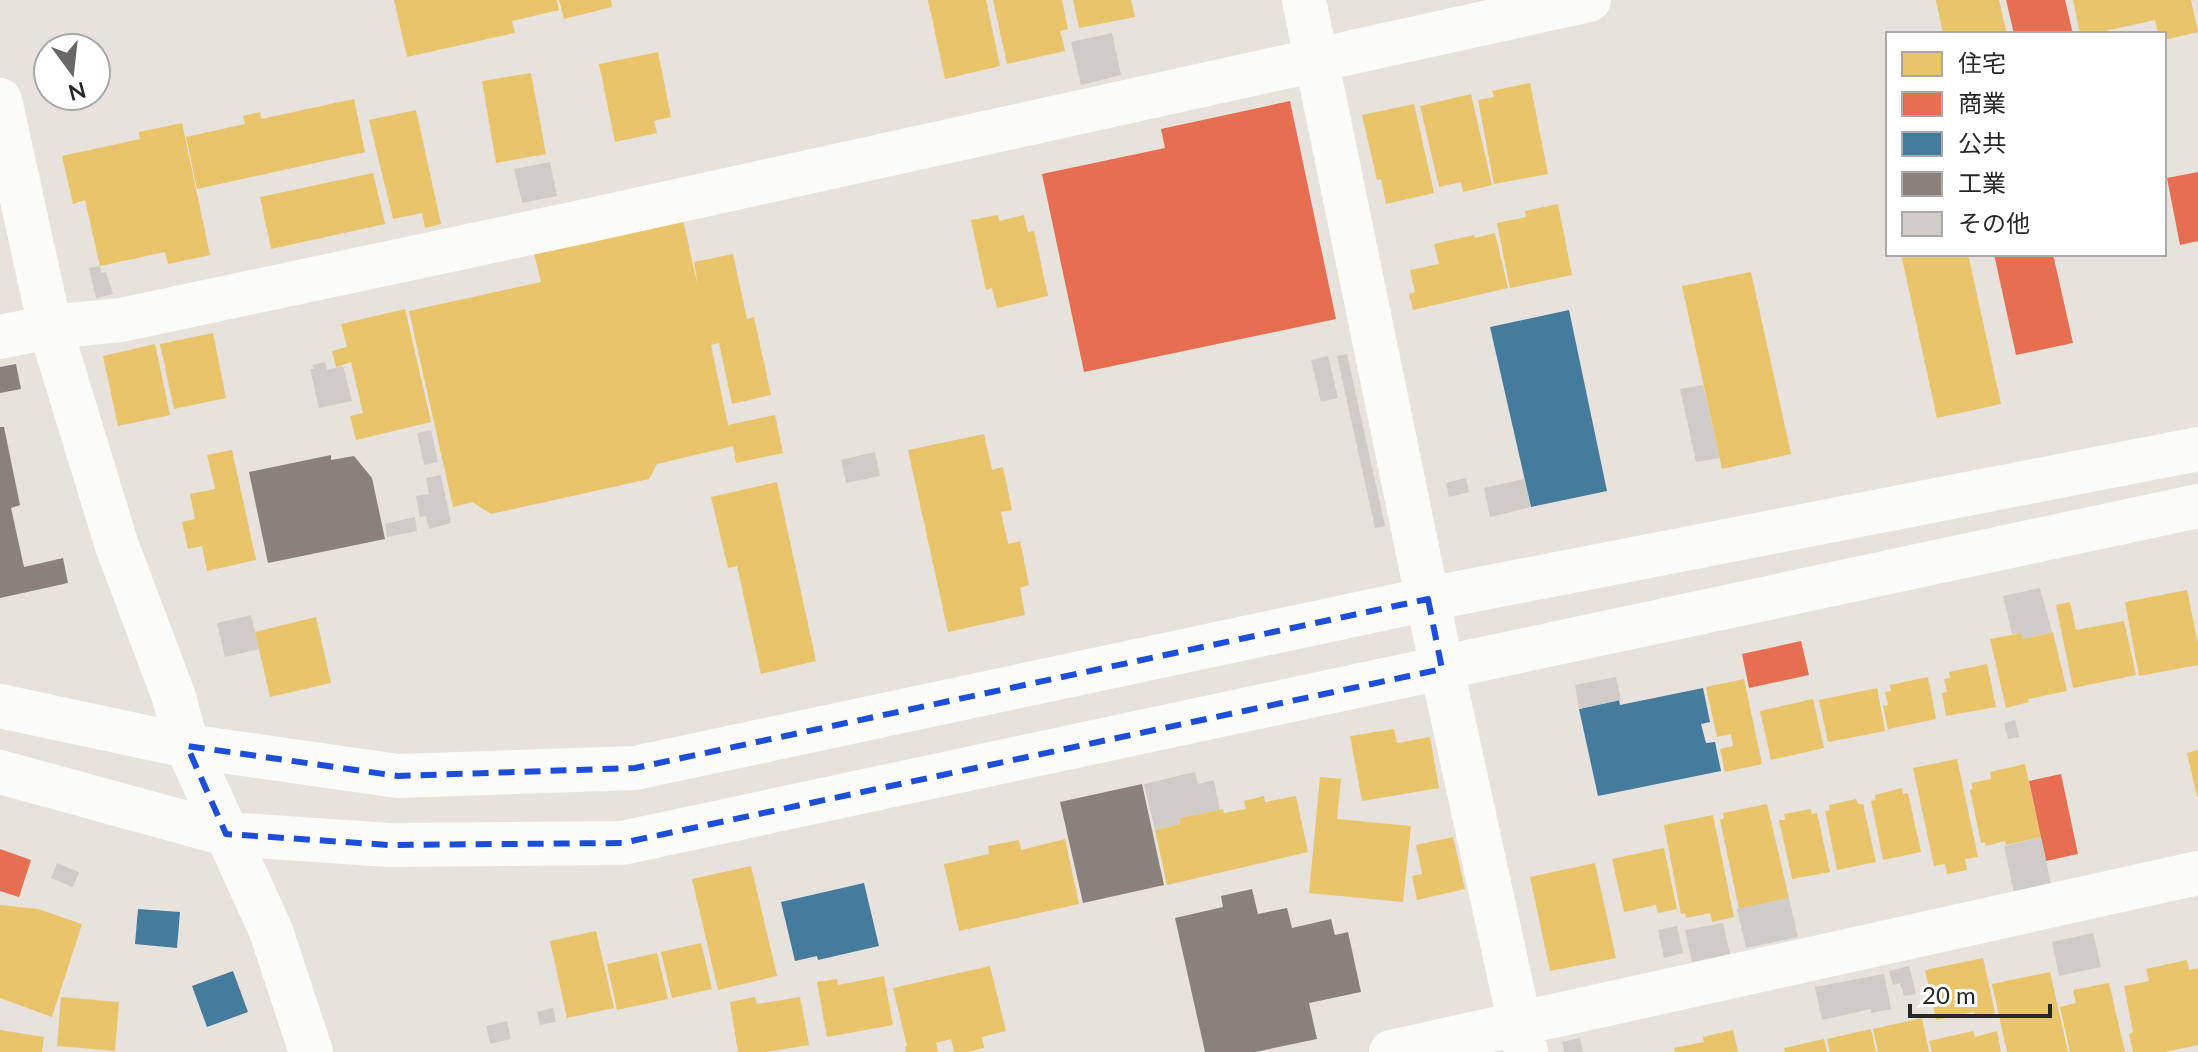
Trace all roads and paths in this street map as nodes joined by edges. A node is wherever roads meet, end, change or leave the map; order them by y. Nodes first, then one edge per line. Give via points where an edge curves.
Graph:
1 (1304, 0) edge
2 (1589, 0) edge
3 (1316, 58) junction
4 (0, 100) edge
5 (50, 327) junction
6 (0, 337) edge
7 (2198, 449) edge
8 (2198, 506) edge
9 (1428, 599) junction
10 (1442, 669) junction
11 (0, 706) edge
12 (187, 746) junction
13 (0, 772) edge
14 (226, 834) junction
15 (2198, 873) edge
16 (1523, 1038) edge
17 (311, 1052) edge
18 (1391, 1052) edge

1 - 3 street
2 - 3 street
3 - 5 street via 121,320
3 - 9 street
4 - 5 street
5 - 6 street
5 - 12 street via 117,546
7 - 9 street
8 - 10 street
9 - 10 street
9 - 12 street via 635,768 398,776
10 - 14 street via 622,843 389,845
10 - 16 street
11 - 12 street
12 - 14 street
13 - 14 street
14 - 17 street via 271,931
15 - 16 street
16 - 18 street

